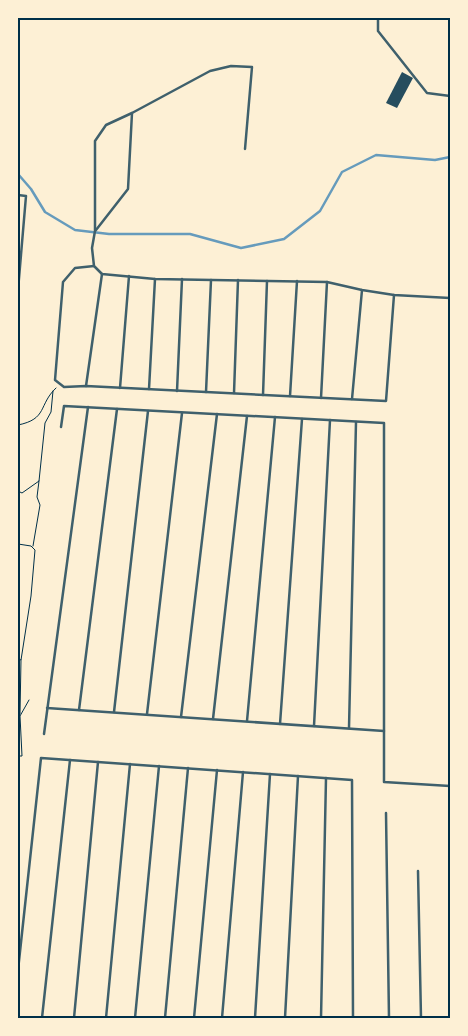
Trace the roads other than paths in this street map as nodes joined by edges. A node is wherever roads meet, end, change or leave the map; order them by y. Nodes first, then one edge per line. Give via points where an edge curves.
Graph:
1 (378, 18) edge
2 (450, 96) edge
3 (132, 113) junction
4 (245, 149) dead end
5 (18, 196) edge
6 (95, 231) junction
7 (94, 266) junction
8 (102, 274) junction
9 (129, 276) junction
10 (155, 278) junction
11 (182, 279) junction
12 (211, 280) junction
13 (238, 280) junction
14 (267, 281) junction
15 (297, 281) junction
16 (327, 282) junction
17 (18, 290) edge
18 (362, 290) junction
19 (394, 295) junction
20 (450, 298) edge
21 (86, 386) junction
22 (120, 388) junction
23 (149, 390) junction
24 (177, 391) junction
25 (206, 392) junction
26 (234, 394) junction
27 (263, 395) junction
28 (290, 396) junction
29 (321, 398) junction
30 (352, 399) junction
31 (88, 408) junction
32 (117, 409) junction
33 (148, 411) junction
34 (182, 412) junction
35 (217, 414) junction
36 (247, 416) junction
37 (275, 417) junction
38 (302, 419) junction
39 (330, 420) junction
40 (356, 422) junction
41 (61, 427) dead end
42 (47, 708) junction
43 (79, 710) junction
44 (114, 712) junction
45 (147, 715) junction
46 (181, 717) junction
47 (213, 719) junction
48 (247, 721) junction
49 (280, 724) junction
50 (314, 726) junction
51 (350, 728) junction
52 (384, 731) junction
53 (44, 734) dead end
54 (70, 760) junction
55 (98, 762) junction
56 (130, 764) junction
57 (159, 766) junction
58 (188, 768) junction
59 (217, 770) junction
60 (242, 772) junction
61 (270, 774) junction
62 (298, 776) junction
63 (326, 778) junction
64 (450, 786) edge
65 (386, 814) dead end
66 (418, 871) dead end
67 (18, 970) edge
68 (42, 1018) edge
69 (74, 1018) edge
70 (106, 1018) edge
71 (135, 1018) edge
72 (165, 1018) edge
73 (194, 1018) edge
74 (222, 1018) edge
75 (255, 1018) edge
76 (286, 1018) edge
77 (321, 1018) edge
78 (353, 1018) edge
79 (389, 1018) edge
80 (421, 1018) edge

1 - 2 lane via 378,31 427,93
3 - 4 lane via 210,71 231,66 252,67
3 - 6 lane via 128,189
3 - 6 lane via 106,125 95,141
5 - 17 lane via 26,196
6 - 7 lane via 92,248
7 - 8 lane
7 - 21 lane via 75,268 63,282 55,380 64,388
8 - 9 lane
8 - 21 lane
9 - 10 lane
9 - 22 lane
10 - 11 lane
10 - 23 lane
11 - 12 lane
11 - 24 lane
12 - 13 lane
12 - 25 lane
13 - 14 lane
13 - 26 lane
14 - 15 lane
14 - 27 lane
15 - 16 lane
15 - 28 lane
16 - 18 lane
16 - 29 lane
18 - 19 lane
18 - 30 lane
19 - 20 lane
19 - 30 lane via 386,401
21 - 22 lane
22 - 23 lane
23 - 24 lane
24 - 25 lane
25 - 26 lane
26 - 27 lane
27 - 28 lane
28 - 29 lane
29 - 30 lane
31 - 32 lane
31 - 41 lane via 64,406
31 - 42 lane
32 - 33 lane
32 - 43 lane
33 - 34 lane
33 - 44 lane
34 - 35 lane
34 - 45 lane
35 - 36 lane
35 - 46 lane
36 - 37 lane
36 - 47 lane
37 - 38 lane
37 - 48 lane
38 - 39 lane
38 - 49 lane
39 - 40 lane
39 - 50 lane
40 - 51 lane
40 - 52 lane via 384,423
42 - 43 lane
42 - 53 lane
43 - 44 lane
44 - 45 lane
45 - 46 lane
46 - 47 lane
47 - 48 lane
48 - 49 lane
49 - 50 lane
50 - 51 lane
51 - 52 lane
52 - 64 lane via 384,782
54 - 55 lane
54 - 67 lane via 40,758
54 - 68 lane
55 - 56 lane
55 - 69 lane
56 - 57 lane
56 - 70 lane
57 - 58 lane
57 - 71 lane
58 - 59 lane
58 - 72 lane
59 - 60 lane
59 - 73 lane
60 - 61 lane
60 - 74 lane
61 - 62 lane
61 - 75 lane
62 - 63 lane
62 - 76 lane
63 - 77 lane
63 - 78 lane via 352,780
65 - 79 lane
66 - 80 lane

